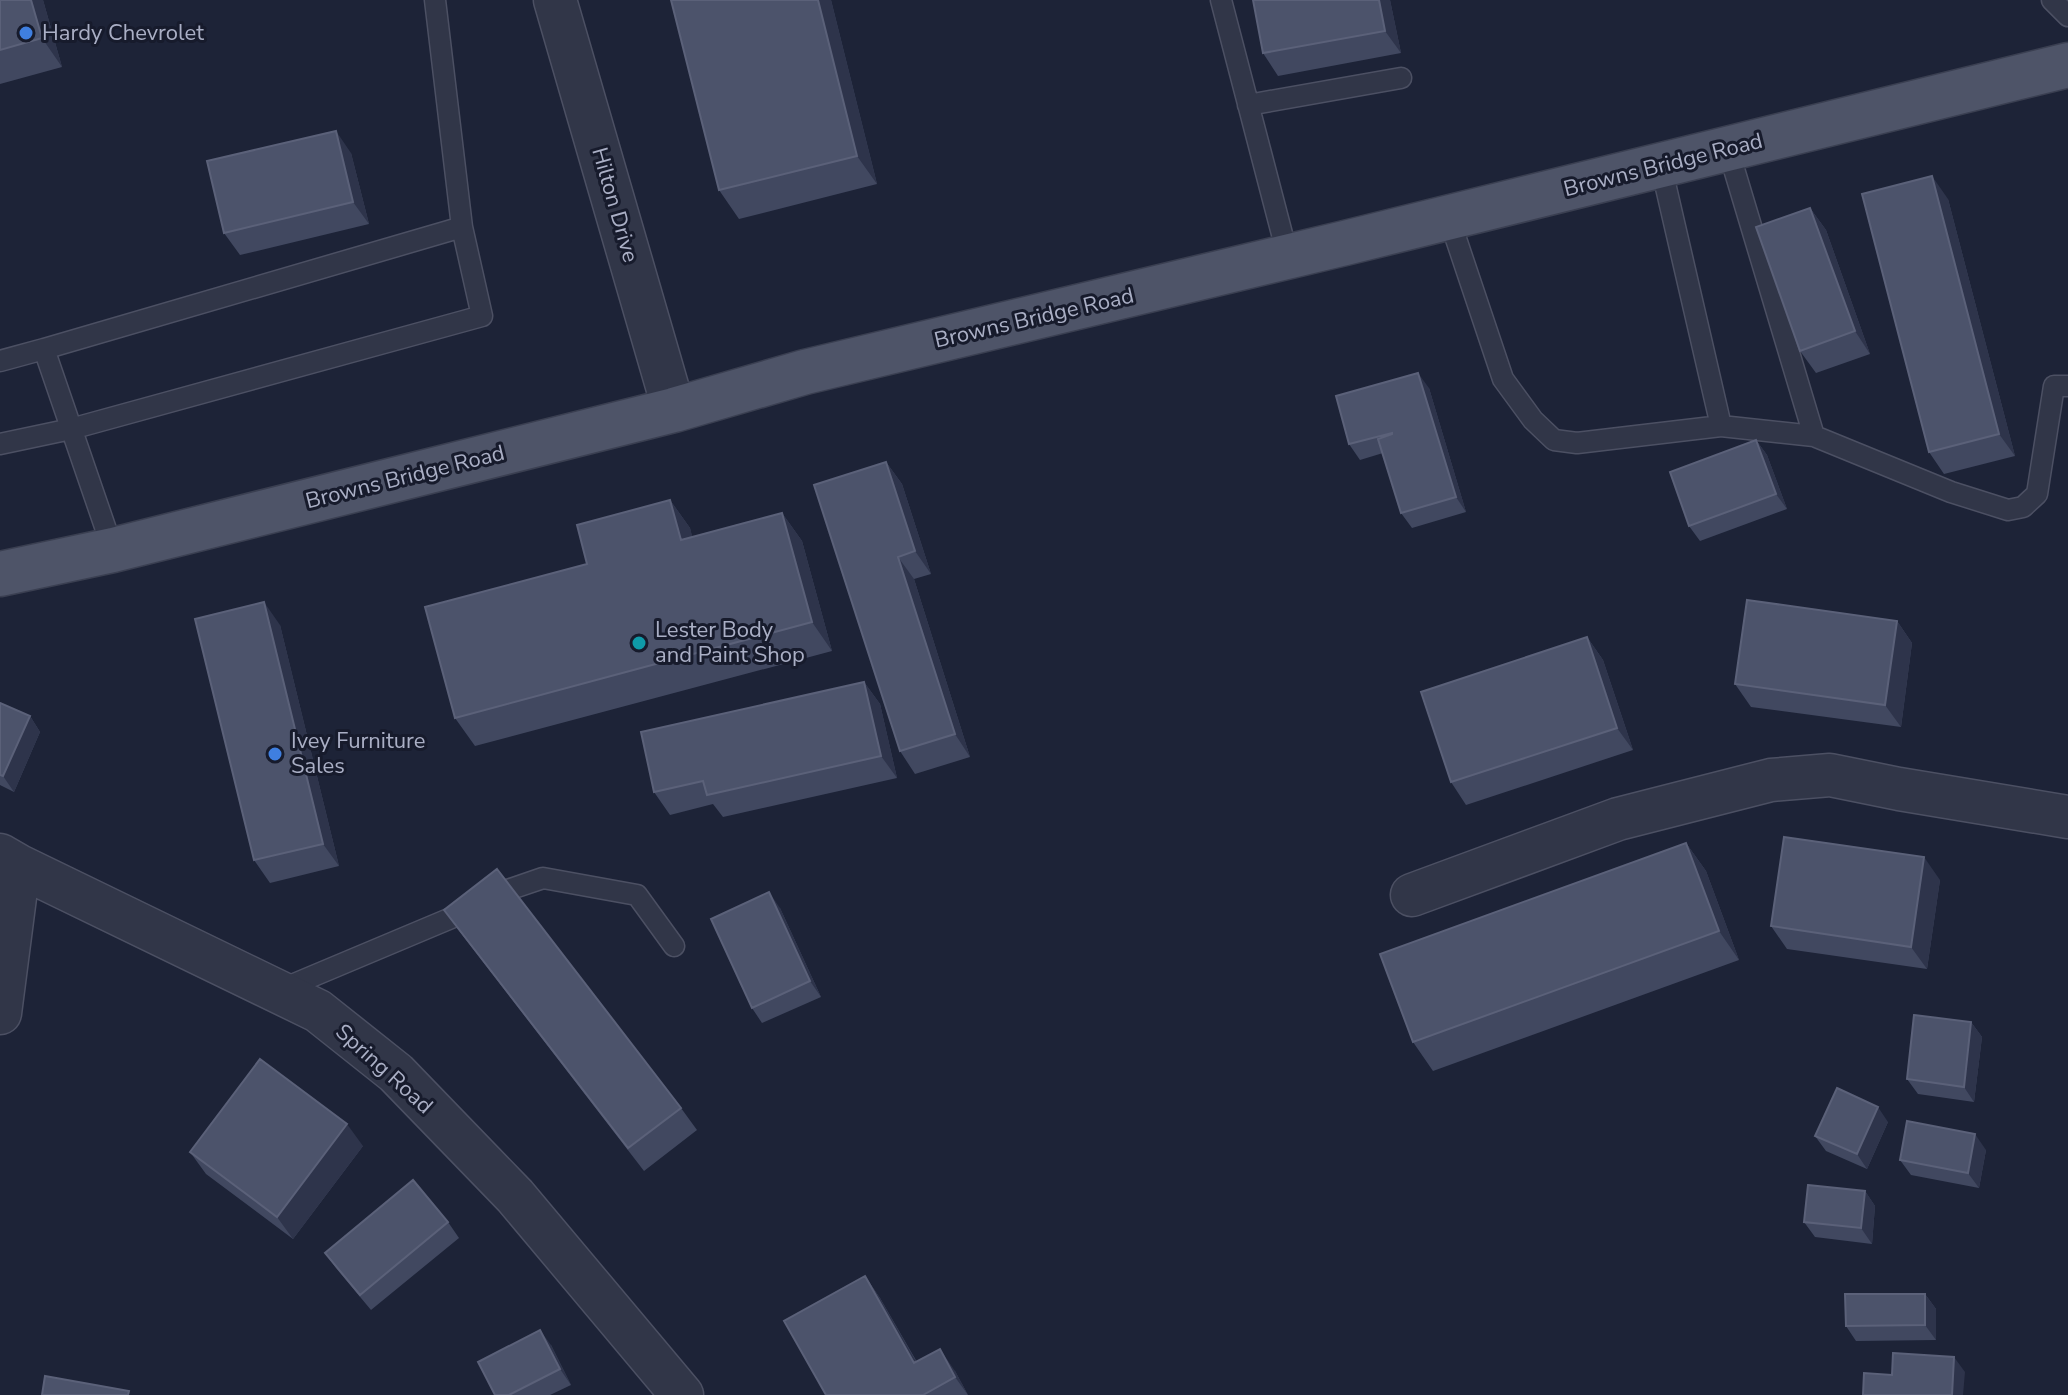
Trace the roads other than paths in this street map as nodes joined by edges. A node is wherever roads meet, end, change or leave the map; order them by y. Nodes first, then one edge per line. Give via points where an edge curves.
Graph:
1 (435, 0) edge
2 (555, 0) edge
3 (1221, 0) edge
4 (2052, 0) edge
5 (2068, 16) edge
6 (2068, 65) edge
7 (1401, 78) dead end
8 (1248, 105) junction
9 (1728, 149) junction
10 (1661, 166) junction
11 (1449, 218) junction
12 (462, 227) junction
13 (1288, 257) junction
14 (44, 349) junction
15 (0, 361) edge
16 (2068, 386) edge
17 (674, 410) junction
18 (1721, 426) junction
19 (71, 429) junction
20 (1814, 436) junction
21 (0, 444) edge
22 (113, 550) junction
23 (0, 574) edge
24 (2068, 817) edge
25 (10, 860) edge
26 (1412, 895) dead end
27 (674, 946) dead end
28 (277, 991) junction
29 (0, 1013) edge
30 (682, 1395) edge

1 - 12 lane
2 - 17 street, Hilton Drive
3 - 8 lane
4 - 5 lane
6 - 9 main road, Browns Bridge Road
7 - 8 lane
8 - 13 lane
9 - 10 main road, Browns Bridge Road
9 - 20 lane
10 - 11 main road, Browns Bridge Road
10 - 18 lane
11 - 13 main road, Browns Bridge Road
11 - 18 lane via 1503,379 1554,440 1577,443
12 - 14 lane
12 - 19 lane via 482,316
13 - 17 main road, Browns Bridge Road via 805,372
14 - 15 lane
14 - 19 lane
16 - 20 lane via 2054,386 2037,494 2023,507 2008,510
17 - 22 main road, Browns Bridge Road
18 - 20 lane
19 - 21 lane
19 - 22 lane
22 - 23 main road, Browns Bridge Road
24 - 26 street via 1830,775 1771,780 1618,819
25 - 28 street, Spring Road
25 - 29 street
27 - 28 lane via 637,895 543,878
28 - 30 street, Spring Road via 318,1011 396,1073 515,1196

